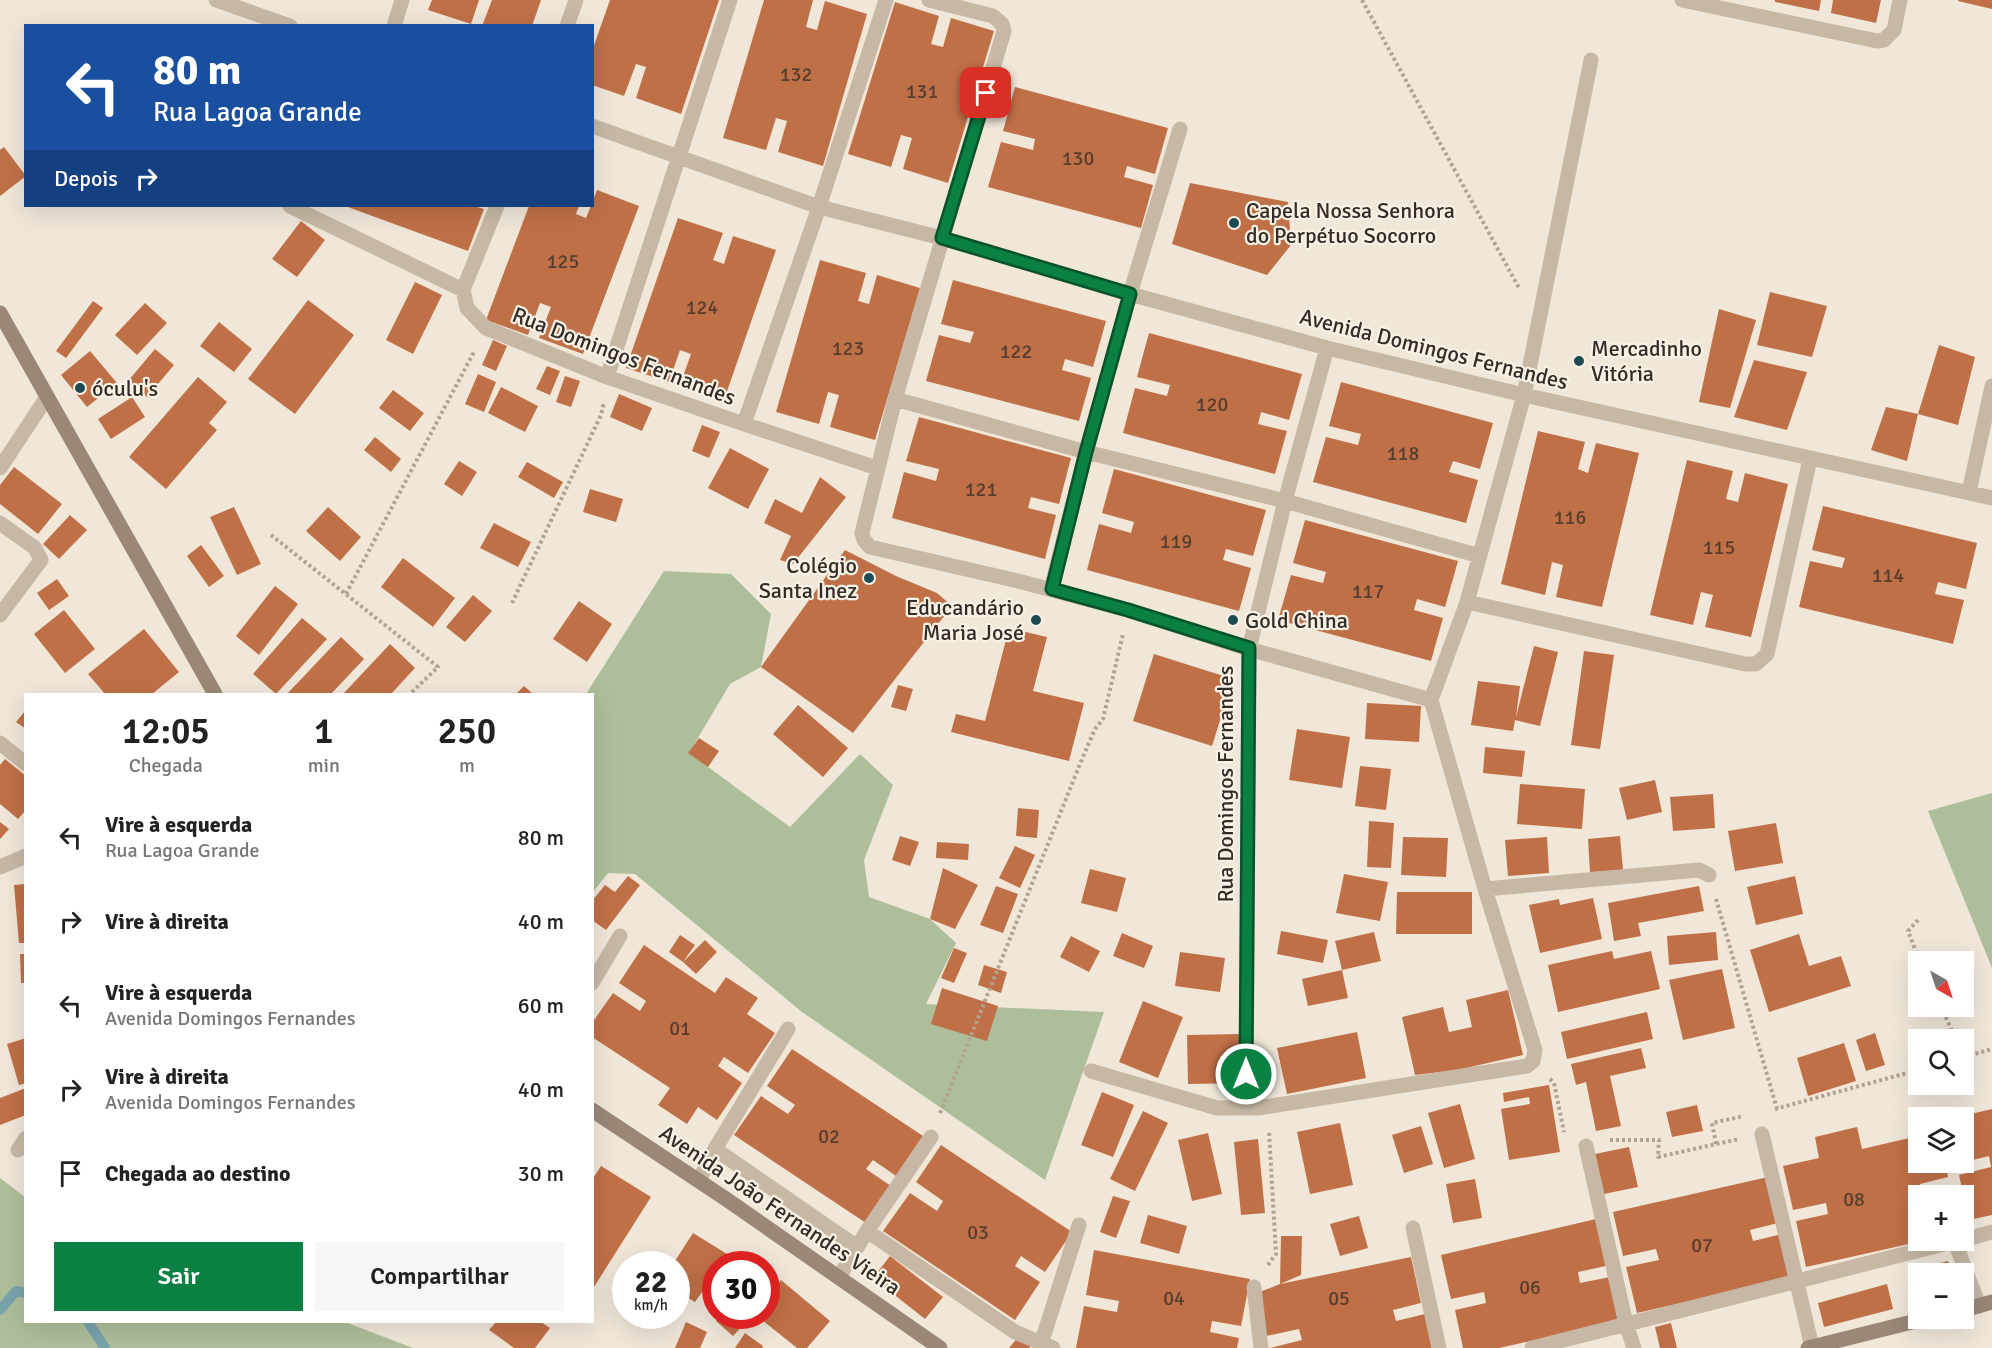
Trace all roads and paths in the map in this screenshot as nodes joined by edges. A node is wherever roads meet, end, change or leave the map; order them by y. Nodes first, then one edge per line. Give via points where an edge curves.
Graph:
1 (216, 0) edge
2 (402, 0) edge
3 (576, 0) edge
4 (730, 0) edge
5 (886, 0) edge
6 (929, 0) edge
7 (1362, 0) edge
8 (1682, 0) edge
9 (1900, 0) edge
10 (253, 6) edge
11 (1752, 7) edge
12 (286, 24) edge
13 (395, 24) edge
14 (568, 24) edge
15 (1591, 60) dead end
16 (594, 127) edge
17 (1180, 129) dead end
18 (678, 158) junction
19 (292, 207) edge
20 (497, 207) edge
21 (819, 207) junction
22 (942, 238) junction
23 (463, 290) junction
24 (1130, 294) junction
25 (0, 313) edge
26 (1538, 323) junction
27 (486, 328) junction
28 (1327, 348) junction
29 (607, 377) junction
30 (1992, 386) edge
31 (1524, 395) junction
32 (47, 397) junction
33 (895, 399) junction
34 (744, 424) junction
35 (1086, 452) junction
36 (1810, 459) junction
37 (0, 468) edge
38 (877, 468) junction
39 (1969, 492) junction
40 (1992, 498) edge
41 (1285, 501) junction
42 (0, 523) edge
43 (271, 535) dead end
44 (1480, 556) junction
45 (1052, 589) junction
46 (346, 594) junction
47 (1467, 602) junction
48 (512, 603) dead end
49 (1128, 610) junction
50 (0, 615) edge
51 (1249, 648) junction
52 (214, 693) edge
53 (411, 693) edge
54 (1431, 700) junction
55 (0, 743) edge
56 (24, 762) edge
57 (24, 857) edge
58 (0, 867) edge
59 (1709, 875) joint
60 (1485, 889) junction
61 (1918, 920) dead end
62 (620, 936) dead end
63 (1916, 951) edge
64 (594, 980) edge
65 (788, 1029) dead end
66 (1992, 1049) edge
67 (1974, 1054) edge
68 (1533, 1061) junction
69 (1091, 1071) dead end
70 (1908, 1073) edge
71 (1250, 1107) junction
72 (594, 1111) edge
73 (1762, 1134) joint
74 (931, 1137) joint
75 (1586, 1146) junction
76 (715, 1149) junction
77 (699, 1180) junction
78 (1078, 1225) dead end
79 (1413, 1227) dead end
80 (867, 1231) junction
81 (1992, 1232) edge
82 (1974, 1237) edge
83 (857, 1247) junction
84 (1919, 1251) edge
85 (1964, 1251) edge
86 (839, 1277) junction
87 (1797, 1281) junction
88 (1254, 1287) joint
89 (1986, 1304) edge
90 (1908, 1323) edge
91 (1626, 1324) junction
92 (1047, 1346) edge
93 (940, 1348) edge
94 (1261, 1348) edge
95 (1439, 1348) edge
96 (1532, 1348) edge
97 (1634, 1348) edge
98 (1810, 1348) edge

1 - 10 street
2 - 13 street
3 - 14 street
4 - 18 street
5 - 21 street
6 - 22 street via 993,16 1004,27
7 - 26 path
8 - 11 street
9 - 11 street via 1894,30 1884,40 1876,41
10 - 12 street
15 - 26 street
16 - 18 street, Avenida Domingos Fernandes
17 - 24 street
18 - 21 street, Avenida Domingos Fernandes
18 - 29 street
19 - 23 street
20 - 23 street
21 - 22 street, Avenida Domingos Fernandes
21 - 34 street
22 - 24 street, Avenida Domingos Fernandes
22 - 33 street
23 - 27 street, Rua Domingos Fernandes via 467,308
24 - 28 street, Avenida Domingos Fernandes
24 - 35 street
25 - 32 main road
26 - 31 street
27 - 29 street, Rua Domingos Fernandes
27 - 46 path
28 - 31 street, Avenida Domingos Fernandes
28 - 41 street
29 - 34 street, Rua Domingos Fernandes
29 - 48 path via 601,415
30 - 39 street
31 - 36 street, Avenida Domingos Fernandes
31 - 44 street
32 - 37 street
32 - 52 main road
33 - 35 street
33 - 38 street
34 - 38 street, Rua Domingos Fernandes
35 - 41 street
35 - 45 street
36 - 39 street, Avenida Domingos Fernandes
36 - 47 street via 1767,654 1756,664
38 - 45 street via 862,533 870,547
39 - 40 street, Avenida Domingos Fernandes
41 - 44 street
41 - 51 street
42 - 50 street via 35,548 41,560
43 - 46 path
44 - 47 street
45 - 49 street
46 - 53 path via 438,667
47 - 54 street
49 - 51 street
49 - 74 path via 1103,719 1082,759
51 - 54 street, Rua Domingos Fernandes
51 - 71 street, Rua Domingos Fernandes via 1246,1098
54 - 60 street
55 - 56 street
57 - 58 street
59 - 60 street via 1700,870
59 - 70 path via 1777,1109
60 - 68 street via 1535,1050
61 - 63 path via 1908,931
62 - 64 street
65 - 76 street
66 - 67 path
68 - 71 street via 1515,1067
68 - 75 path via 1554,1083 1566,1149
69 - 71 street via 1217,1108
71 - 88 path via 1269,1132 1276,1254
72 - 77 main road, Avenida João Fernandes Vieira
73 - 75 path via 1658,1157 1659,1140 1616,1139
73 - 87 street
74 - 80 street
75 - 91 street
76 - 77 street
76 - 83 street
77 - 86 main road, Avenida João Fernandes Vieira
78 - 92 street
79 - 95 street
80 - 83 street
80 - 92 street via 1015,1332
81 - 82 street
83 - 86 street
84 - 87 street
85 - 89 street
86 - 93 main road, Avenida João Fernandes Vieira
87 - 91 street
87 - 98 street
88 - 94 street
90 - 98 main road
91 - 96 street
91 - 97 street

